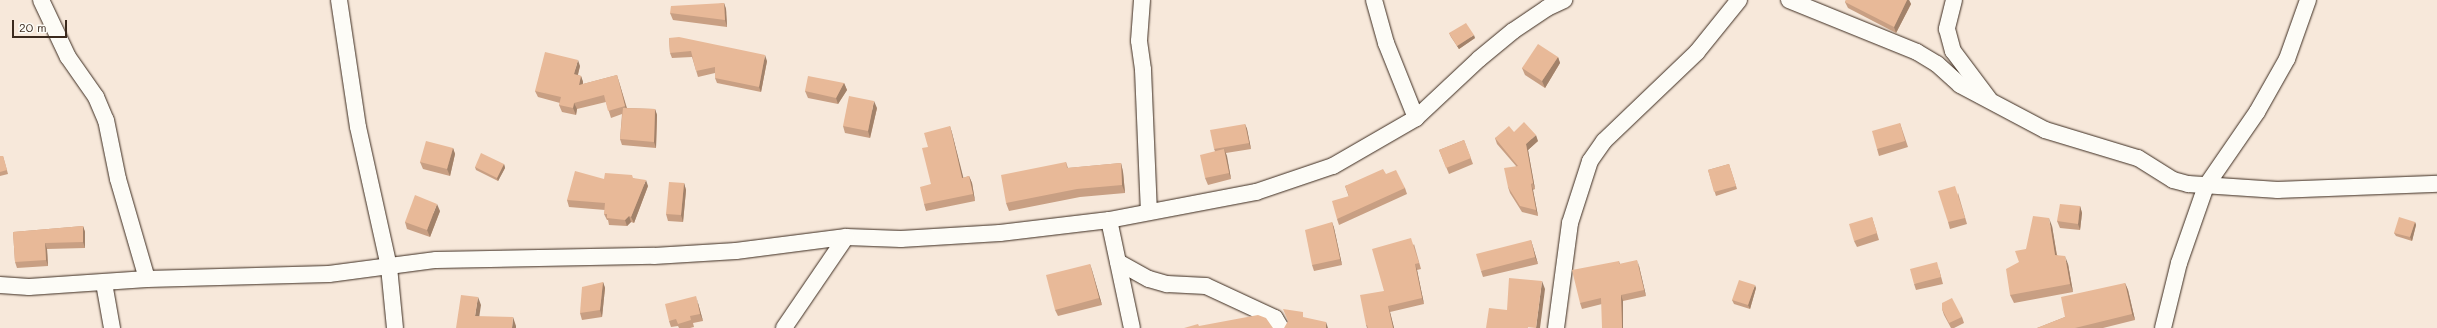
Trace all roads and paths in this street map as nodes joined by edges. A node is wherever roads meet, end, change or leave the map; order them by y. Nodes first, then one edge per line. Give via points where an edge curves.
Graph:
1 (41, 0) edge
2 (339, 0) edge
3 (1142, 0) edge
4 (1374, 0) edge
5 (1564, 0) edge
6 (1739, 0) edge
7 (1789, 0) edge
8 (1954, 0) edge
9 (2308, 0) edge
10 (1992, 104) junction
11 (1416, 118) junction
12 (2437, 184) edge
13 (2206, 186) junction
14 (1149, 212) junction
15 (1109, 220) junction
16 (846, 237) junction
17 (1118, 262) junction
18 (389, 267) junction
19 (147, 279) junction
20 (104, 283) junction
21 (0, 285) edge
22 (112, 328) edge
23 (395, 328) edge
24 (784, 328) edge
25 (1132, 328) edge
26 (1282, 328) edge
27 (1556, 328) edge
28 (2163, 328) edge

1 - 19 street via 68,57 92,92 106,120 118,179
2 - 18 street via 358,127
3 - 14 street via 1139,41 1143,70
4 - 11 street via 1386,42
5 - 11 street via 1513,30
6 - 27 street via 1697,52 1604,141 1590,161 1570,223
7 - 10 street via 1917,52 1937,64 1960,85
8 - 10 street via 1948,29 1953,51
9 - 13 street via 2287,59 2257,112
10 - 13 street via 2059,136 2138,158 2172,180
11 - 14 street via 1333,166 1256,192
12 - 13 street via 2278,190
13 - 28 street via 2179,263
14 - 15 street
15 - 16 street via 992,233 900,239
15 - 17 street
16 - 18 street via 736,251 654,256 436,260
16 - 24 street
17 - 25 street
17 - 26 street via 1149,279 1167,284 1206,286 1275,318
18 - 19 street via 329,274
18 - 23 street
19 - 20 street
20 - 21 street via 29,287
20 - 22 street

